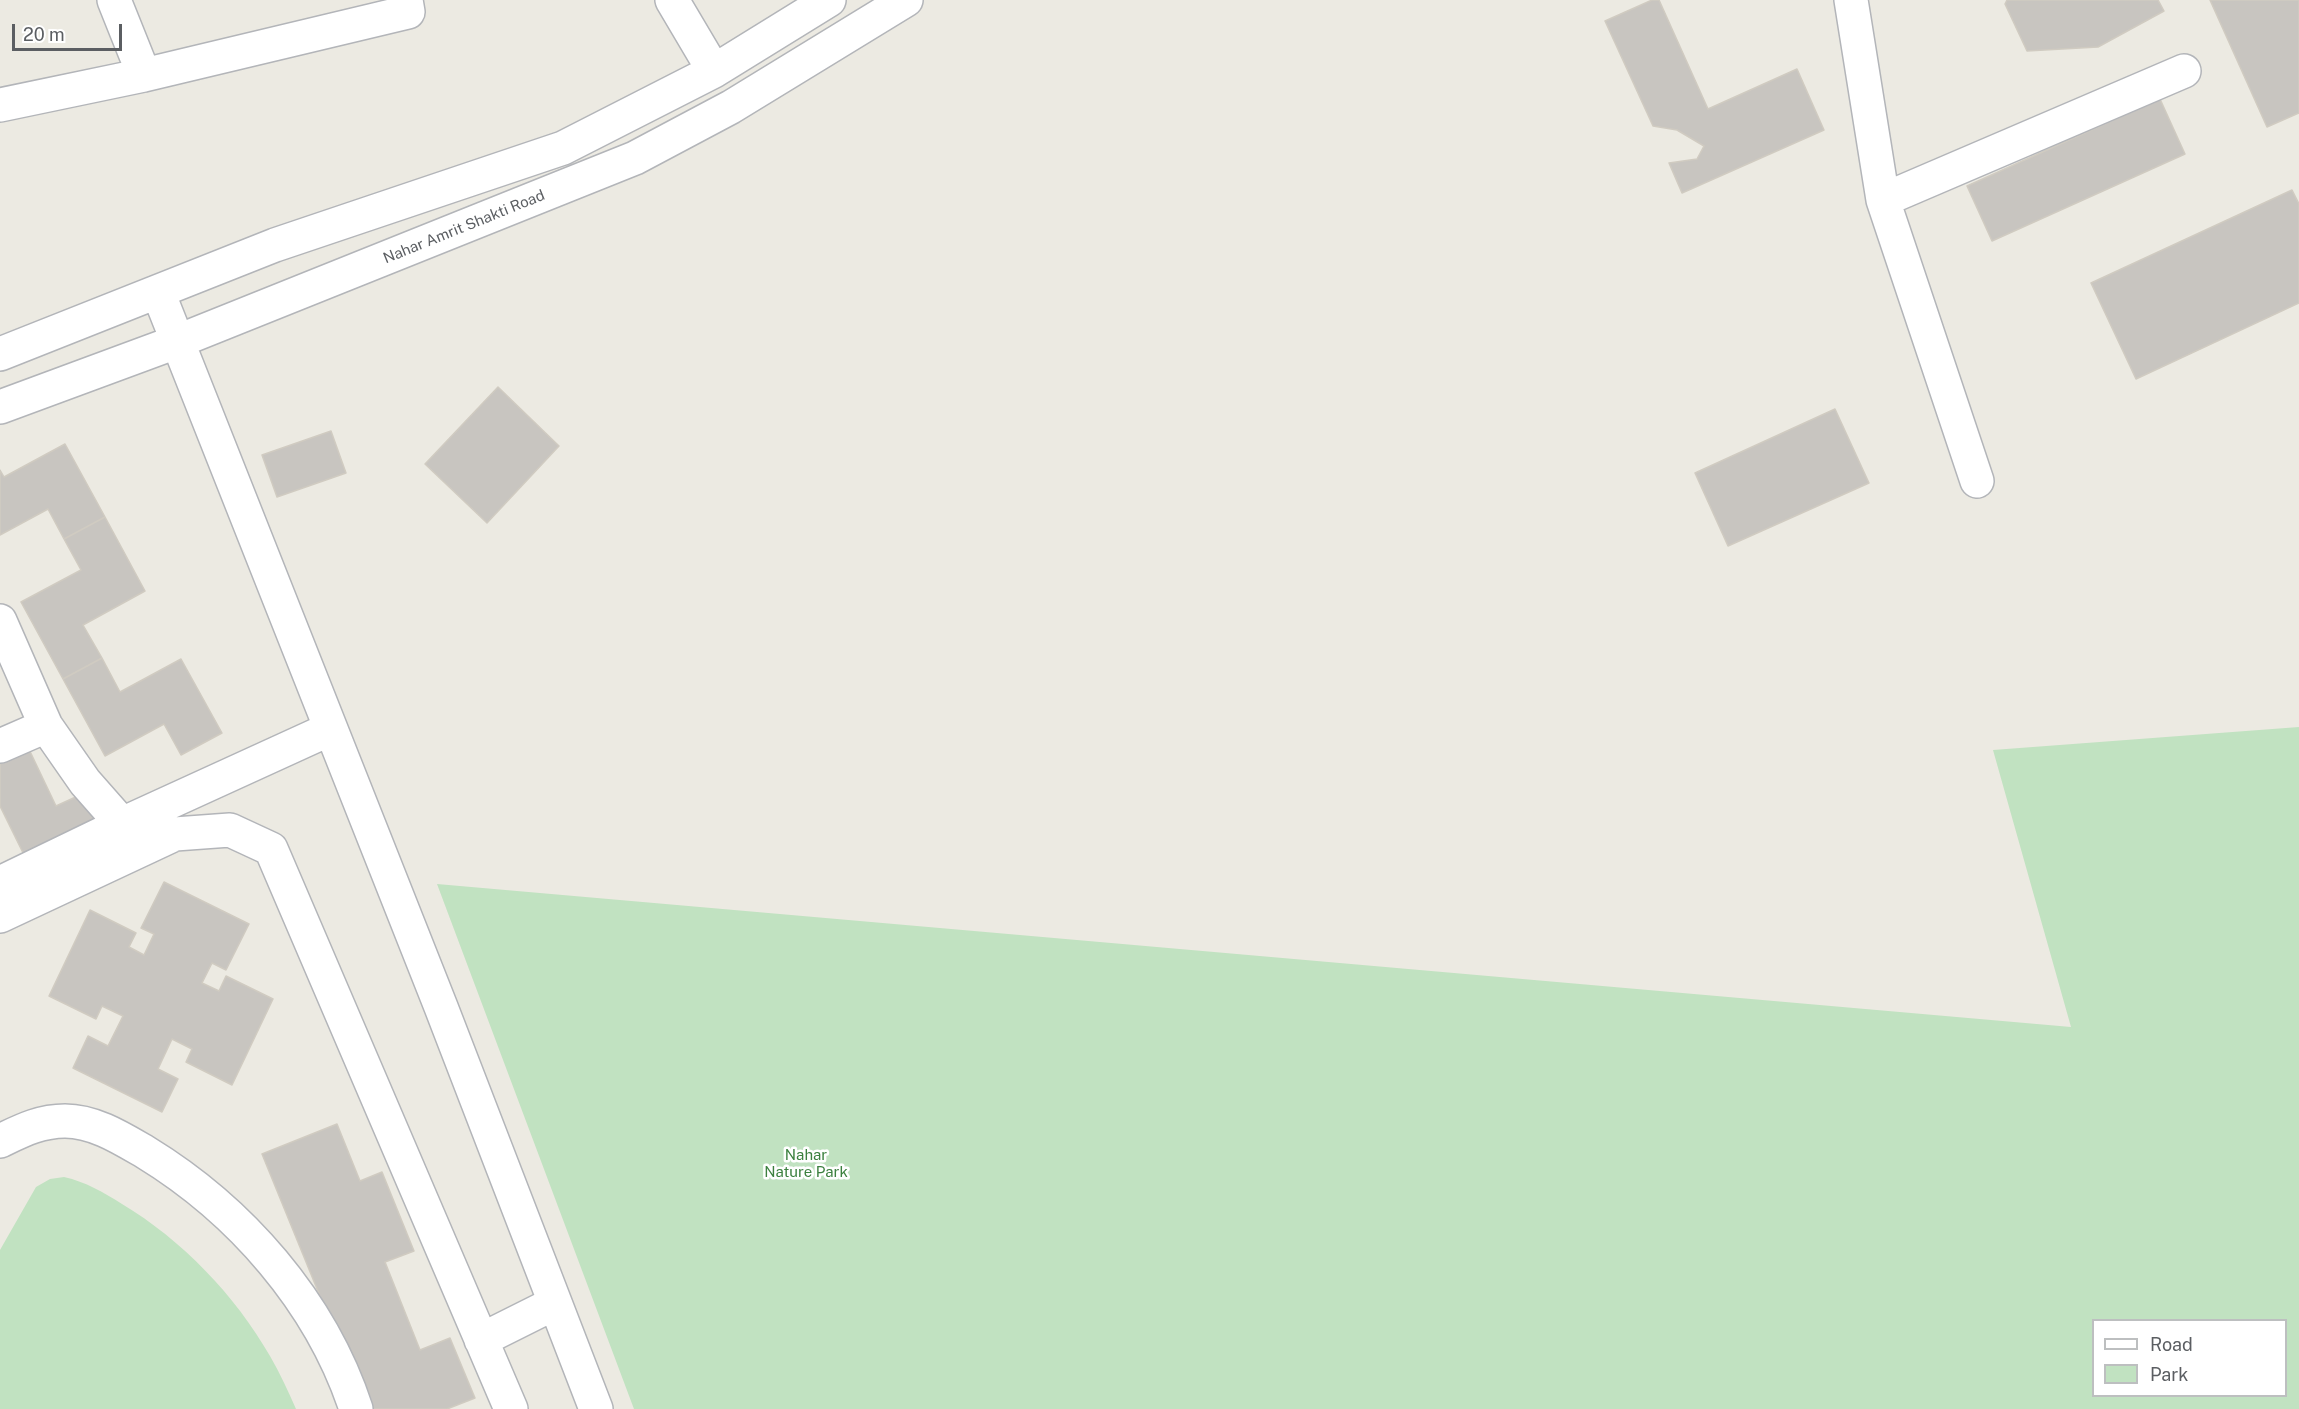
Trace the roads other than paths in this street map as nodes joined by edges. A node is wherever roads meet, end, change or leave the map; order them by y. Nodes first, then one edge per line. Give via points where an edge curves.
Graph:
1 (114, 0) edge
2 (406, 0) edge
3 (672, 0) edge
4 (829, 0) edge
5 (906, 0) edge
6 (1851, 0) edge
7 (714, 71) junction
8 (2184, 71) dead end
9 (144, 75) junction
10 (0, 105) edge
11 (1882, 200) junction
12 (158, 292) junction
13 (176, 342) junction
14 (0, 354) edge
15 (0, 407) edge
16 (1977, 482) dead end
17 (0, 621) edge
18 (46, 726) junction
19 (330, 729) junction
20 (0, 746) edge
21 (122, 824) junction
22 (0, 883) edge
23 (0, 916) edge
24 (0, 1141) edge
25 (555, 1303) junction
26 (481, 1340) junction
27 (356, 1409) edge
28 (511, 1409) edge
29 (596, 1409) edge

1 - 9 street
2 - 9 street via 408,12
3 - 7 street
4 - 7 street
5 - 13 street, Nahar Amrit Shakti Road via 731,107 635,158
6 - 11 street
7 - 12 street via 563,148 275,245
8 - 11 street
9 - 10 street
11 - 16 street
12 - 13 street
12 - 14 street
13 - 15 street, Nahar Amrit Shakti Road
13 - 19 street
17 - 18 street
18 - 20 street
18 - 21 street via 85,782
19 - 21 street
19 - 25 street
21 - 22 street
23 - 26 street via 175,834 230,830 271,849
24 - 27 street via 33,1125 66,1121 113,1133 176,1172 231,1217 279,1269 319,1327
25 - 26 street
25 - 29 street
26 - 28 street

